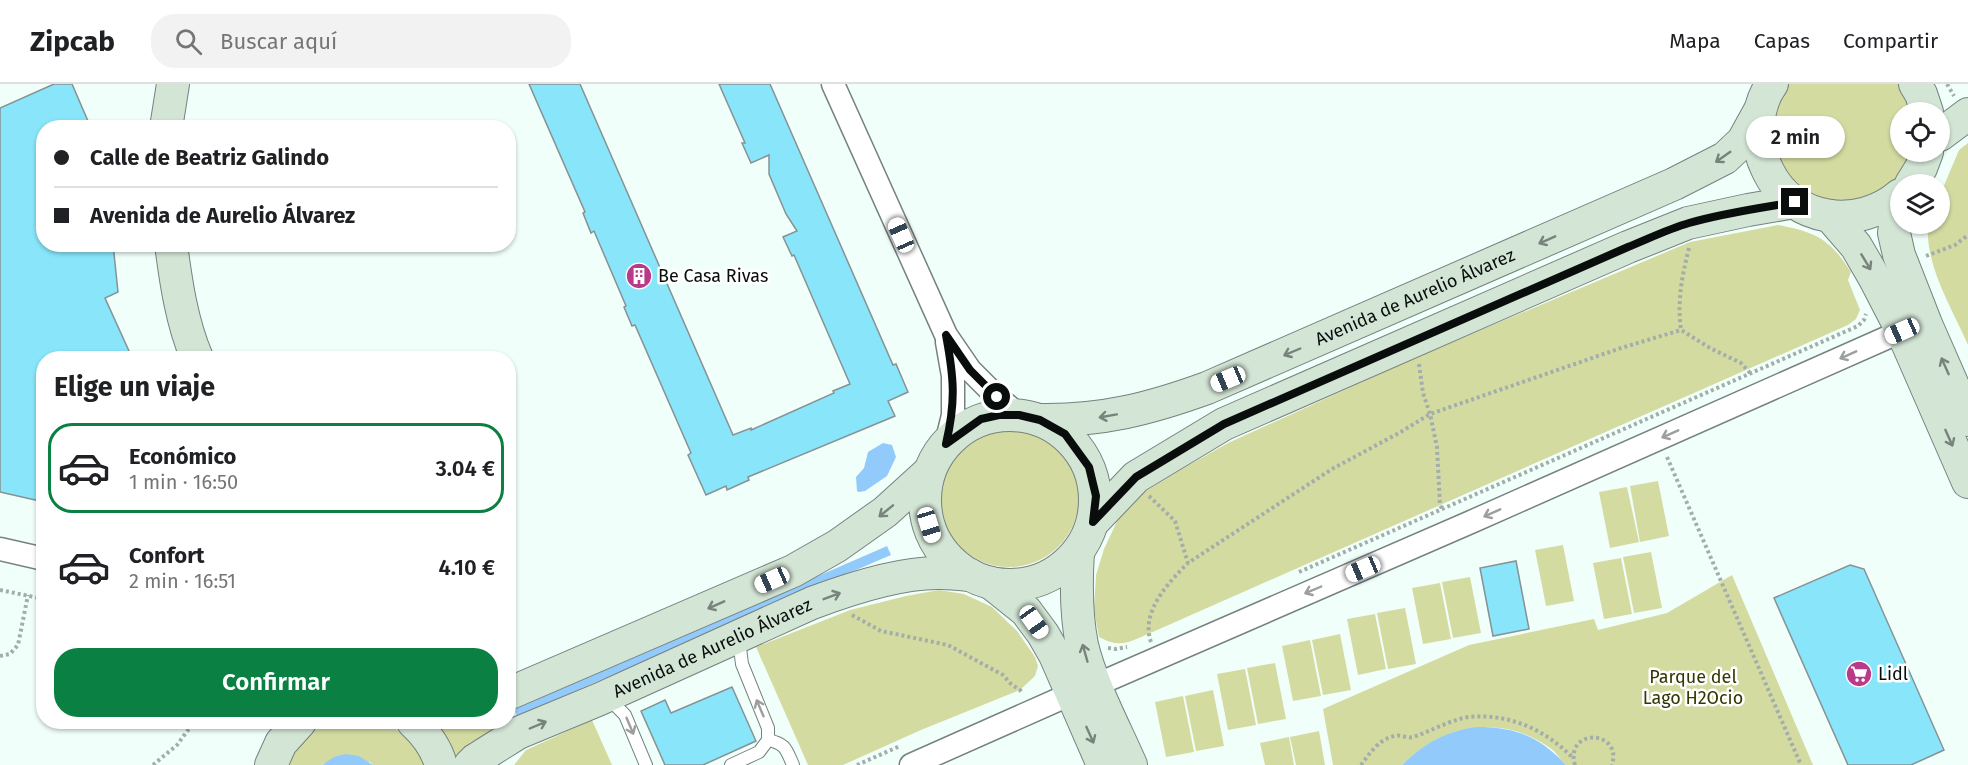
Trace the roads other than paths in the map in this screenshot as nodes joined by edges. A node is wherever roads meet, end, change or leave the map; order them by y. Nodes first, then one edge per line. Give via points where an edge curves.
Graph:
1 (173, 84) edge
2 (833, 84) edge
3 (1772, 84) edge
4 (1914, 84) edge
5 (1924, 102) edge
6 (1759, 112) junction
7 (1968, 114) edge
8 (167, 120) edge
9 (1950, 128) edge
10 (1795, 202) junction
11 (1890, 203) edge
12 (1830, 216) junction
13 (1894, 234) edge
14 (172, 252) edge
15 (1902, 331) junction
16 (946, 335) junction
17 (194, 351) edge
18 (1029, 417) junction
19 (1968, 420) edge
20 (946, 444) junction
21 (929, 472) junction
22 (1968, 482) edge
23 (1093, 522) junction
24 (0, 549) edge
25 (1078, 552) junction
26 (36, 558) edge
27 (980, 579) junction
28 (744, 635) junction
29 (1084, 689) junction
30 (516, 691) edge
31 (600, 699) junction
32 (294, 729) edge
33 (421, 729) edge
34 (768, 740) junction
35 (272, 765) edge
36 (441, 765) edge
37 (470, 765) edge
38 (646, 765) edge
39 (731, 765) edge
40 (793, 765) edge
41 (911, 765) edge
42 (1103, 765) edge
43 (1131, 765) edge

1 - 8 main road
2 - 16 street
3 - 6 main road, Avenida de Aurelio Álvarez
4 - 5 main road
6 - 10 main road via 1757,136 1762,158 1776,185
6 -> 18 main road, Avenida de Aurelio Álvarez via 1743,141 1725,158 1674,184 1207,388 1159,405 1106,417
7 - 9 main road
10 - 12 main road
10 - 23 main road, Avenida de Aurelio Álvarez via 1688,223 1224,424 1136,477
11 - 12 main road via 1852,217
12 -> 15 main road via 1860,253
19 -> 13 main road via 1926,324
14 - 17 main road
15 -> 22 main road
15 -> 29 street
16 - 18 street via 970,370 997,397
16 - 20 street via 953,376 953,415
18 - 20 main road via 999,415 981,419
18 - 23 main road via 1065,434 1089,467 1096,496
20 - 21 main road
21 - 27 main road via 924,498 933,536 950,560
21 -> 30 main road, Avenida de Aurelio Álvarez via 885,512 793,571
23 - 25 main road
24 - 26 street
25 - 27 main road via 1045,578 1017,585
29 -> 25 main road
28 -> 27 main road, Avenida de Aurelio Álvarez via 845,591 915,574
27 - 29 main road via 1026,611
28 - 31 main road, Avenida de Aurelio Álvarez
34 -> 28 lane via 768,728 741,664
29 - 41 street
29 -> 42 main road
29 - 43 main road
37 -> 31 main road, Avenida de Aurelio Álvarez via 518,733
31 -> 38 lane via 625,715
32 - 35 main road via 281,743
33 - 36 main road via 433,744
34 - 39 lane via 759,752
34 - 40 lane via 786,748

